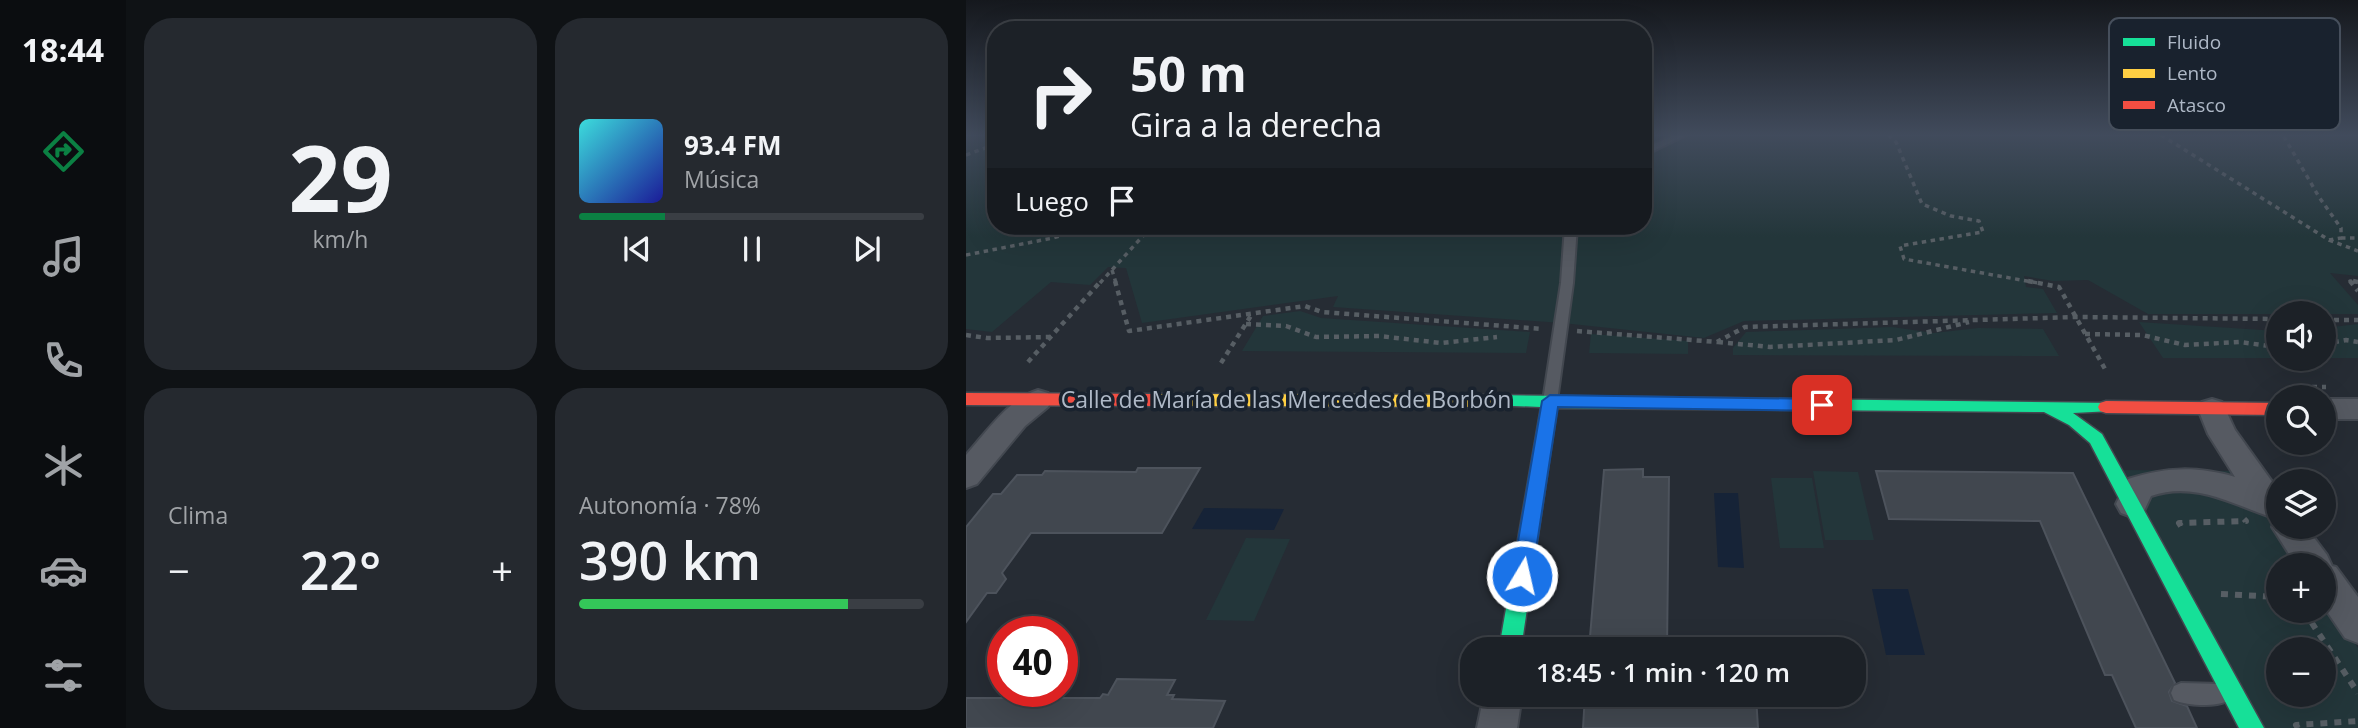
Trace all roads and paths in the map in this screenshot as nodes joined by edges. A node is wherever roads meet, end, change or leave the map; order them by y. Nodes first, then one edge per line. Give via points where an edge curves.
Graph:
1 (1907, 169) edge
2 (2215, 169) edge
3 (2303, 169) edge
4 (1063, 235) edge
5 (1144, 235) edge
6 (1570, 235) edge
7 (2341, 238) junction
8 (2358, 238) edge
9 (2329, 240) junction
10 (2358, 251) edge
11 (966, 255) edge
12 (1112, 270) junction
13 (2358, 282) edge
14 (2358, 291) edge
15 (1252, 313) junction
16 (2075, 317) junction
17 (2266, 319) edge
18 (1980, 320) junction
19 (2336, 320) edge
20 (2358, 320) edge
21 (1246, 324) junction
22 (1561, 330) junction
23 (2085, 334) junction
24 (966, 335) edge
25 (1052, 337) junction
26 (1497, 338) dead end
27 (1717, 342) junction
28 (2336, 342) edge
29 (2358, 342) edge
30 (2266, 345) edge
31 (1028, 362) dead end
32 (1221, 363) dead end
33 (2105, 369) dead end
34 (966, 399) edge
35 (1038, 400) junction
36 (1550, 401) junction
37 (2045, 407) junction
38 (2212, 409) junction
39 (2266, 409) edge
40 (2336, 409) edge
41 (2358, 409) edge
42 (966, 475) edge
43 (2222, 485) junction
44 (2266, 496) edge
45 (2132, 504) junction
46 (2266, 507) edge
47 (2186, 534) dead end
48 (2216, 586) dead end
49 (2336, 595) edge
50 (2266, 597) edge
51 (2312, 623) edge
52 (2358, 626) edge
53 (1512, 637) edge
54 (2180, 693) dead end
55 (2358, 693) edge
56 (2233, 694) junction
57 (1501, 707) edge
58 (2358, 721) edge
59 (1497, 728) edge
60 (2252, 728) edge
61 (2298, 728) edge

1 - 16 path via 1922,204 1979,221 1983,232 1900,246 1905,258 2059,287
2 - 9 path
3 - 7 path via 2341,228
4 - 11 path
5 - 12 path
6 - 22 lane
7 - 8 path
7 - 9 path
9 - 10 path
12 - 15 path via 1129,331
12 - 25 path
13 - 14 path via 2350,282
15 - 21 path
15 - 22 path via 1305,306 1329,313
16 - 17 path
16 - 18 path
16 - 23 path
18 - 27 path via 1896,340 1770,347
18 - 27 path via 1745,327
19 - 20 path
21 - 26 path via 1286,326 1316,337 1379,336 1441,342
21 - 32 path
22 - 27 path
22 - 36 lane
23 - 30 path via 2143,335 2185,345
23 - 33 path
24 - 25 path
25 - 31 path
28 - 29 path
34 - 35 street, Calle de María de las Mercedes de Borbón
35 - 36 street, Calle de María de las Mercedes de Borbón
35 - 42 street
36 - 37 street, Calle de María de las Mercedes de Borbón
36 - 53 street
37 - 38 street, Calle de María de las Mercedes de Borbón
37 - 45 street via 2086,427
38 - 39 street, Calle de María de las Mercedes de Borbón
38 - 44 street via 2222,434
40 - 41 street
43 - 45 street via 2180,479 2153,482 2139,488
43 - 46 street
43 - 47 path via 2246,521 2179,523
45 - 56 street
48 - 50 path via 2223,596
49 - 52 street
51 - 55 path
54 - 56 lane
56 - 60 street
57 - 59 street
58 - 61 path via 2296,725

